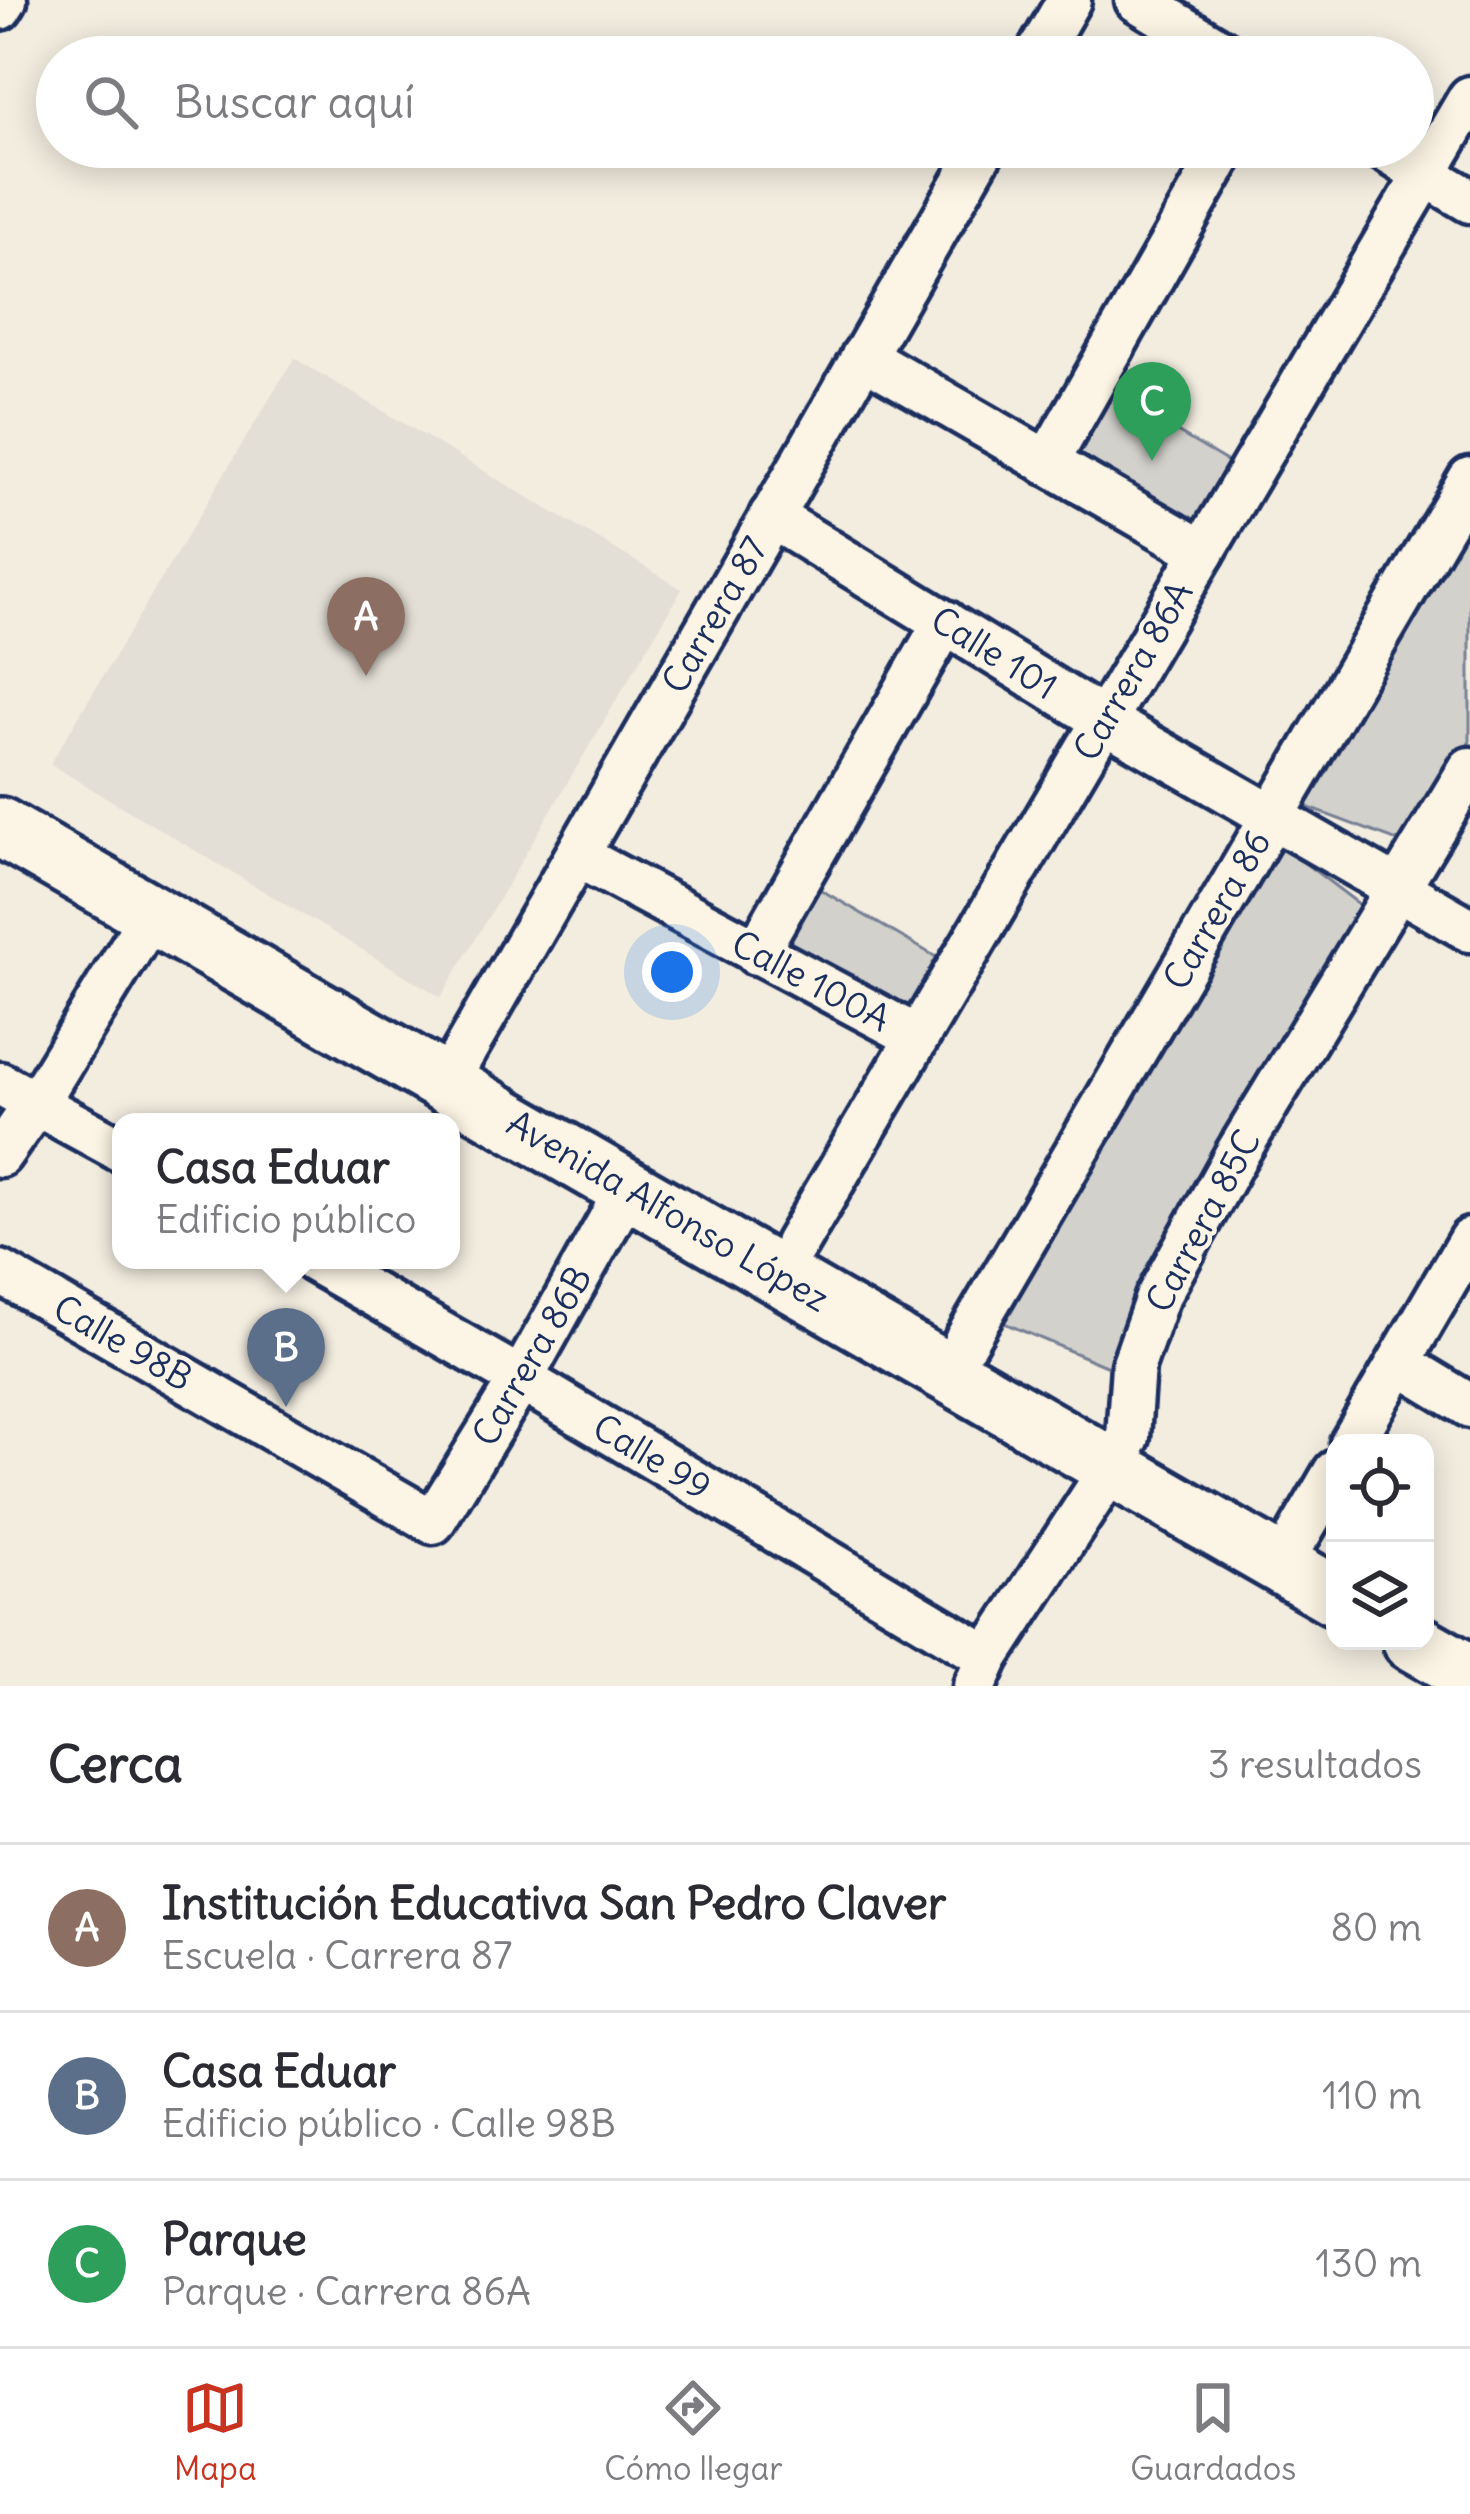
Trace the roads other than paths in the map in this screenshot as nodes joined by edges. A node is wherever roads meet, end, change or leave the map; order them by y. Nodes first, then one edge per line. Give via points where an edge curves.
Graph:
1 (5, 0) edge
2 (1069, 0) edge
3 (1137, 0) edge
4 (0, 8) edge
5 (1048, 36) edge
6 (1197, 36) edge
7 (1470, 98) edge
8 (1434, 159) edge
9 (972, 168) edge
10 (1214, 168) edge
11 (1415, 168) edge
12 (1429, 168) edge
13 (1425, 174) junction
14 (1470, 201) edge
15 (863, 356) junction
16 (1047, 463) junction
17 (1470, 479) edge
18 (771, 516) junction
19 (1203, 553) junction
20 (945, 622) junction
21 (1105, 721) junction
22 (1470, 769) edge
23 (0, 787) edge
24 (1271, 817) junction
25 (0, 826) edge
26 (578, 856) junction
27 (1397, 888) junction
28 (152, 914) junction
29 (1470, 930) edge
30 (756, 953) junction
31 (917, 1037) junction
32 (454, 1068) junction
33 (18, 1093) edge
34 (112, 1145) edge
35 (0, 1155) edge
36 (628, 1188) junction
37 (1470, 1240) edge
38 (796, 1244) junction
39 (330, 1269) edge
40 (0, 1272) edge
41 (965, 1342) junction
42 (1399, 1363) junction
43 (521, 1378) junction
44 (1470, 1406) edge
45 (1357, 1434) edge
46 (1120, 1452) junction
47 (1326, 1508) edge
48 (433, 1522) joint
49 (1317, 1545) edge
50 (1326, 1590) edge
51 (1434, 1613) edge
52 (1470, 1635) edge
53 (1428, 1650) edge
54 (982, 1672) edge
55 (1470, 1674) edge

1 - 4 street
2 - 5 street
3 - 6 street
7 - 8 street, Carrera 86A
9 - 15 street, Carrera 87
10 - 16 street
11 - 13 street
12 - 13 street, Carrera 86A
13 - 14 street
13 - 19 street, Carrera 86A
15 - 16 street
15 - 18 street, Carrera 87
16 - 19 street
17 - 24 street, Carrera 86
18 - 20 street, Calle 101
18 - 26 street, Carrera 87
19 - 21 street, Carrera 86A
20 - 21 street, Calle 101
20 - 30 street
21 - 24 street, Calle 101
21 - 31 street, Carrera 86A
22 - 27 street, Carrera 85C
23 - 32 street, Avenida Alfonso López
24 - 27 street, Calle 101
24 - 41 street, Carrera 86
25 - 28 street, Avenida Alfonso López
26 - 30 street, Calle 100A
26 - 32 street, Carrera 87
27 - 29 street, Calle 101
27 - 46 street, Carrera 85C via 1156,1298 1133,1366
28 - 32 street, Avenida Alfonso López
28 - 33 street
30 - 31 street, Calle 100A
31 - 38 street, Carrera 86A
32 - 36 street, Avenida Alfonso López
32 - 38 street, Avenida Alfonso López
33 - 34 street
33 - 35 street
36 - 43 street, Carrera 86B
36 - 46 street, Avenida Alfonso López
37 - 42 street
38 - 41 street, Avenida Alfonso López
39 - 43 street, Calle 99
40 - 48 street, Calle 98B
41 - 46 street, Avenida Alfonso López
42 - 44 street
42 - 45 street
43 - 48 street, Carrera 86B
43 - 54 street, Calle 99
46 - 49 street, Avenida Alfonso López
46 - 50 street, Avenida Alfonso López
46 - 54 street, Carrera 85C
47 - 49 street
51 - 52 street
53 - 55 street

